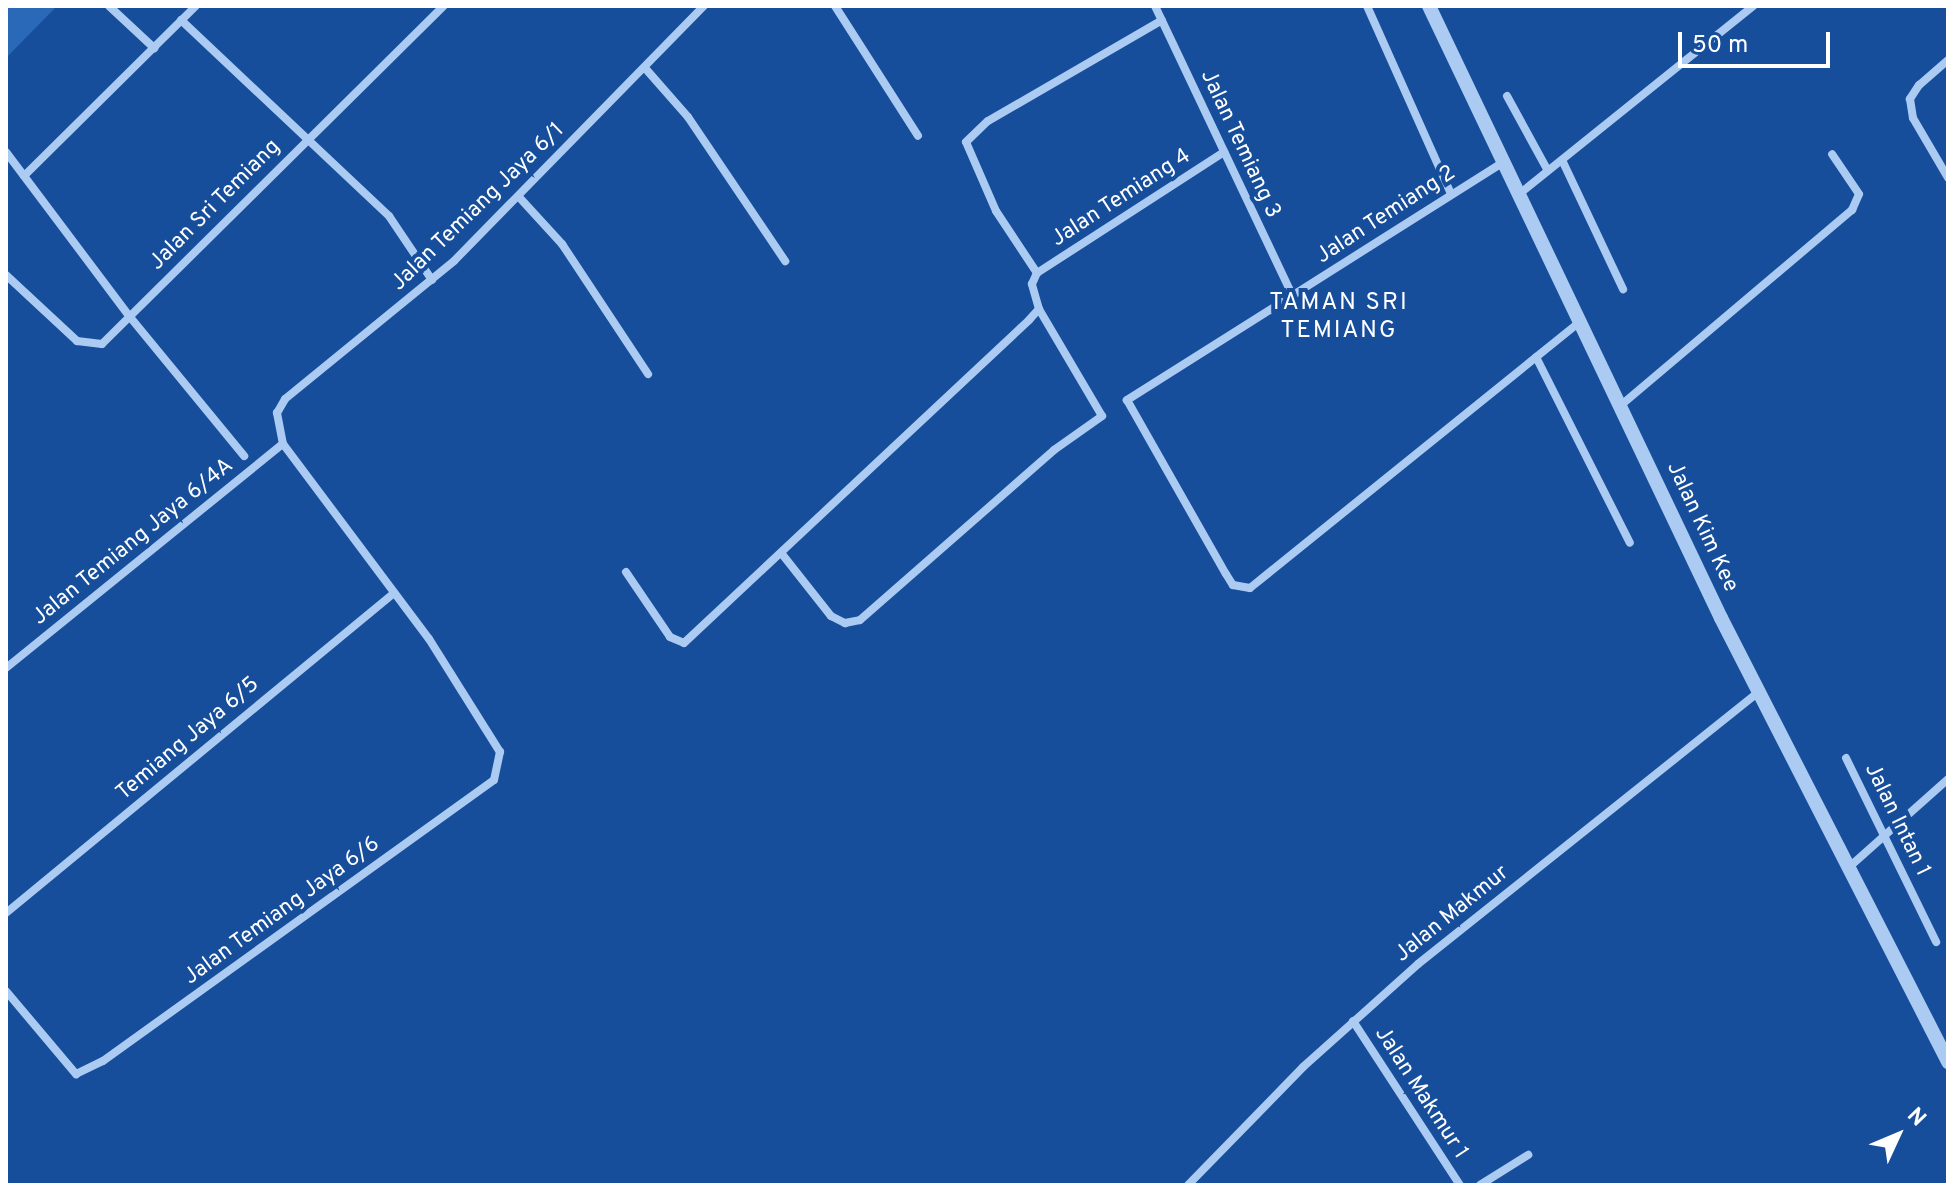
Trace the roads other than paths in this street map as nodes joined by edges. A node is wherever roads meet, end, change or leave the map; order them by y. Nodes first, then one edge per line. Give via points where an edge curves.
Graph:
1 (109, 6) edge
2 (196, 6) edge
3 (443, 6) edge
4 (704, 6) edge
5 (835, 6) edge
6 (1155, 6) edge
7 (1367, 6) edge
8 (1429, 6) edge
9 (1753, 6) edge
10 (181, 20) junction
11 (1162, 20) junction
12 (154, 48) junction
13 (1948, 60) edge
14 (645, 68) junction
15 (1507, 96) dead end
16 (918, 136) dead end
17 (307, 138) junction
18 (6, 152) edge
19 (1224, 152) junction
20 (1832, 154) dead end
21 (1562, 160) junction
22 (1502, 163) junction
23 (1548, 171) junction
24 (24, 176) junction
25 (1948, 178) edge
26 (1451, 194) junction
27 (1518, 195) junction
28 (519, 197) junction
29 (785, 261) dead end
30 (1037, 273) junction
31 (6, 275) edge
32 (432, 280) junction
33 (1623, 289) dead end
34 (1293, 297) junction
35 (1039, 309) junction
36 (130, 317) junction
37 (1579, 323) junction
38 (1536, 357) junction
39 (648, 374) dead end
40 (1620, 406) junction
41 (283, 444) junction
42 (244, 456) dead end
43 (1630, 543) dead end
44 (782, 554) junction
45 (626, 572) dead end
46 (394, 593) junction
47 (6, 668) edge
48 (1759, 692) junction
49 (1846, 758) dead end
50 (1948, 779) edge
51 (1886, 835) junction
52 (1847, 869) junction
53 (6, 913) edge
54 (1936, 942) dead end
55 (6, 991) edge
56 (1353, 1021) junction
57 (1948, 1062) edge
58 (1528, 1155) dead end
59 (1188, 1185) edge
60 (1460, 1185) edge
61 (1480, 1185) edge

1 - 12 street
2 - 10 street
3 - 17 street, Jalan Sri Temiang
4 - 14 street, Jalan Temiang Jaya 6/1
5 - 16 street
6 - 11 street, Jalan Temiang 3
7 - 26 street
8 - 22 street, Jalan Kim Kee
9 - 21 street
10 - 12 street
10 - 17 street
11 - 19 street, Jalan Temiang 3
11 - 30 street via 988,121 966,142 996,211
12 - 24 street
13 - 25 street via 1910,99 1913,118
14 - 28 street, Jalan Temiang Jaya 6/1
14 - 29 street via 688,117
15 - 23 street
17 - 32 street via 389,216
17 - 36 street, Jalan Sri Temiang
18 - 24 street
19 - 30 street, Jalan Temiang 4
19 - 34 street, Jalan Temiang 3
20 - 40 street via 1859,194 1852,210
21 - 23 street
21 - 33 street
22 - 26 street, Jalan Temiang 2
22 - 27 street, Jalan Kim Kee
23 - 27 street
24 - 36 street
26 - 34 street, Jalan Temiang 2
27 - 37 street, Jalan Kim Kee
28 - 32 street, Jalan Temiang Jaya 6/1
28 - 39 street via 562,244
30 - 35 street via 1032,284
31 - 36 street, Jalan Sri Temiang via 77,341 102,344
32 - 41 street, Jalan Temiang Jaya 6/1 via 285,399 276,427
34 - 38 street, Jalan Temiang 2 via 1127,400 1226,574 1241,589 1257,584
35 - 44 street
35 - 44 street via 1102,416 1054,450 860,620 845,623 831,616
36 - 42 street
37 - 38 street
37 - 40 street, Jalan Kim Kee
38 - 43 street
40 - 48 street, Jalan Kim Kee
41 - 46 street
41 - 47 street, Jalan Temiang Jaya 6/4A
44 - 45 street via 684,643 670,637
46 - 53 street, Temiang Jaya 6/5
46 - 55 street, Jalan Temiang Jaya 6/6 via 500,752 500,767 481,791 103,1061 76,1074
48 - 52 street, Jalan Kim Kee
48 - 56 street, Jalan Makmur
49 - 51 street, Jalan Intan 1
50 - 51 street
51 - 52 street
51 - 54 street, Jalan Intan 1
52 - 57 street, Jalan Kim Kee
56 - 59 street, Jalan Makmur
56 - 60 street, Jalan Makmur 1
58 - 61 street

